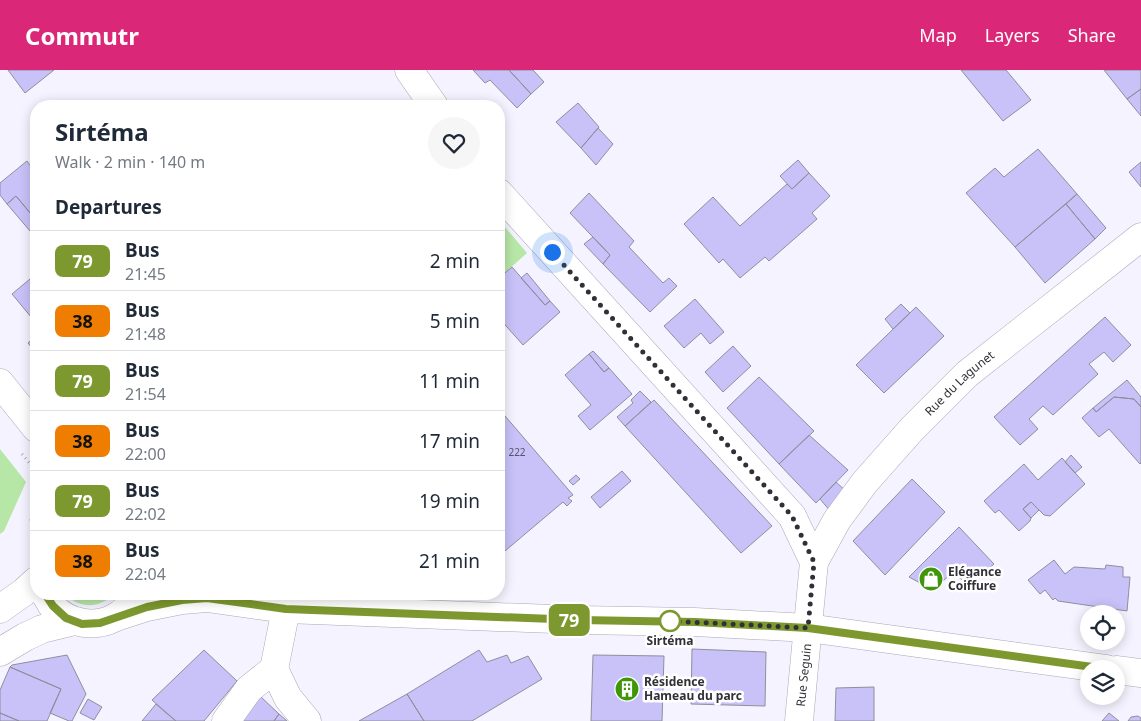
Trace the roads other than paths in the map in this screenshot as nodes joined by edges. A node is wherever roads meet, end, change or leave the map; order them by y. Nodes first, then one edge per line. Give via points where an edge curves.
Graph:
1 (409, 70) edge
2 (430, 100) edge
3 (505, 200) edge
4 (1141, 237) edge
5 (0, 383) edge
6 (30, 420) edge
7 (814, 562) junction
8 (30, 586) edge
9 (49, 600) edge
10 (134, 600) edge
11 (182, 600) edge
12 (229, 600) edge
13 (286, 609) junction
14 (0, 610) edge
15 (116, 617) junction
16 (75, 621) junction
17 (808, 628) junction
18 (0, 652) edge
19 (1080, 665) edge
20 (274, 669) junction
21 (1125, 671) edge
22 (1141, 673) edge
23 (226, 721) edge
24 (307, 721) edge
25 (799, 721) edge

1 - 2 street
3 - 7 street via 792,516
4 - 7 street, Rue du Lagunet via 967,374 865,482 837,520
5 - 6 street
7 - 17 street, Rue Seguin
8 - 14 street
9 - 16 street via 66,618
10 - 15 street
11 - 15 street
12 - 13 street
13 - 17 street
13 - 20 street
15 - 16 street via 100,623
16 - 18 street via 42,629
17 - 19 street
17 - 25 street, Rue Seguin
20 - 23 street via 249,689
20 - 24 street via 288,698
21 - 22 street

